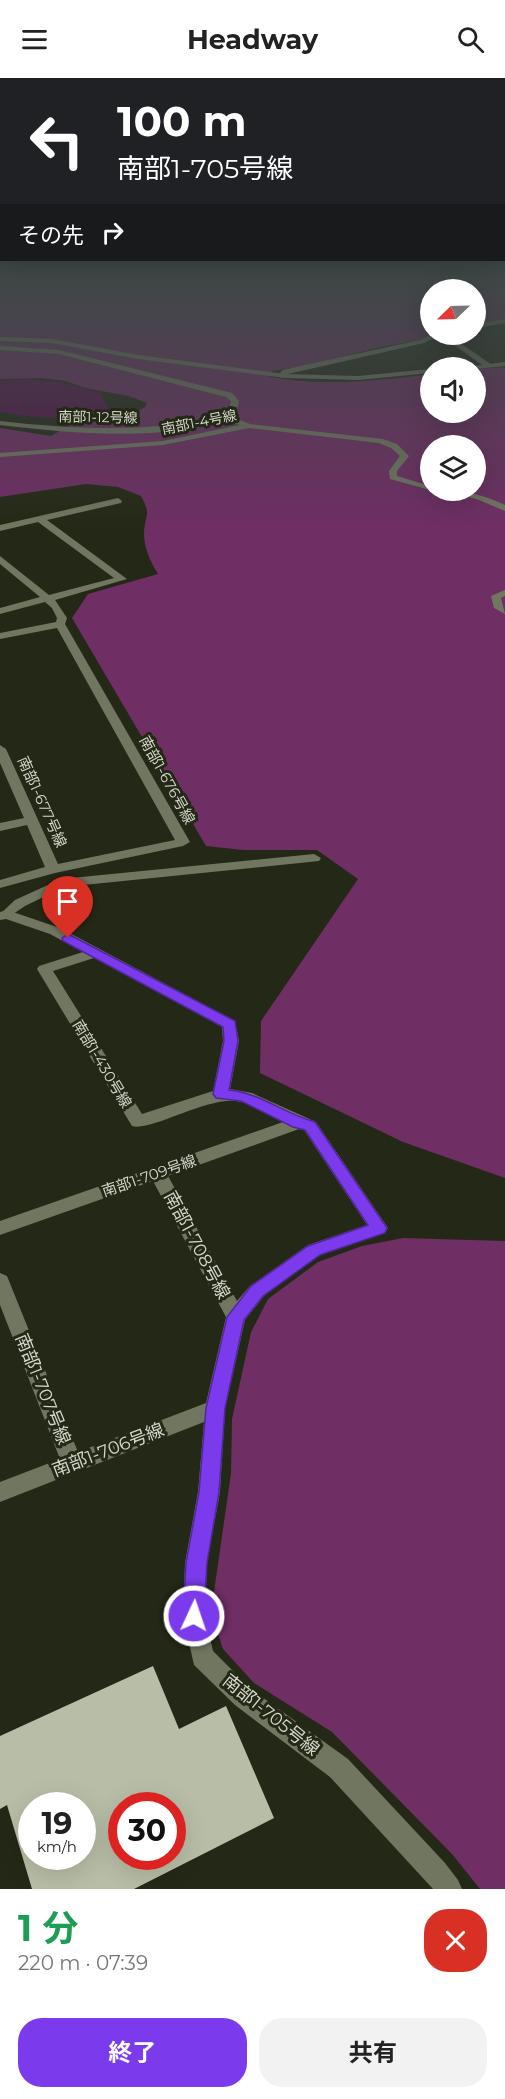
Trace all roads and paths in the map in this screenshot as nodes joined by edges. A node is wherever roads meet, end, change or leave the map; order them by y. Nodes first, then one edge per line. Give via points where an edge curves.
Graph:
1 (89, 360) edge
2 (157, 360) edge
3 (342, 360) edge
4 (481, 360) edge
5 (505, 364) edge
6 (486, 365) edge
7 (489, 365) junction
8 (420, 372) edge
9 (282, 376) junction
10 (231, 419) junction
11 (0, 423) edge
12 (249, 426) junction
13 (0, 455) edge
14 (420, 486) edge
15 (486, 500) edge
16 (118, 501) dead end
17 (505, 508) edge
18 (40, 519) junction
19 (0, 528) edge
20 (0, 559) edge
21 (505, 592) edge
22 (47, 599) junction
23 (0, 611) edge
24 (505, 611) edge
25 (60, 624) junction
26 (0, 636) edge
27 (0, 749) edge
28 (31, 820) junction
29 (0, 827) edge
30 (314, 858) dead end
31 (53, 869) junction
32 (0, 884) edge
33 (3, 915) edge
34 (94, 953) junction
35 (221, 1094) junction
36 (298, 1123) junction
37 (158, 1173) junction
38 (0, 1228) edge
39 (0, 1281) edge
40 (236, 1317) junction
41 (215, 1408) junction
42 (72, 1464) junction
43 (0, 1492) edge
44 (449, 1889) edge

1 - 10 street via 229,395 235,401
2 - 9 street
3 - 9 street via 285,372
4 - 7 street
5 - 7 street
6 - 7 street
8 - 9 street via 358,378
10 - 11 street, 南部1-12号線 via 175,430 87,432
10 - 12 street
12 - 13 street, 南部1-4号線 via 163,443
12 - 14 street, 南部1-4号線 via 380,441 405,456 393,477
15 - 17 street
16 - 18 street
18 - 19 street
18 - 22 street via 122,579
20 - 22 street
21 - 24 street via 496,596 498,606
22 - 23 street
22 - 25 street via 56,606 62,618
25 - 26 street
25 - 31 street, 南部1-676号線 via 183,842
27 - 28 street, 南部1-677号線
28 - 29 street
28 - 31 street, 南部1-677号線
30 - 33 street via 61,883
31 - 32 street, 南部1-676号線
33 - 34 street via 55,931
34 - 35 street via 230,1025 231,1041
34 - 35 street, 南部1-430号線 via 44,969 138,1122
35 - 36 street, 南部1-705号線 via 244,1096
36 - 37 street, 南部1-709号線
36 - 40 street, 南部1-705号線 via 310,1126 379,1228 314,1250 257,1291
37 - 38 street, 南部1-709号線
37 - 40 street, 南部1-708号線
39 - 42 street, 南部1-707号線
40 - 41 street, 南部1-705号線
41 - 42 street, 南部1-706号線
41 - 44 street, 南部1-705号線 via 209,1492 196,1563 194,1616 202,1657 243,1697 339,1768
42 - 43 street, 南部1-706号線

